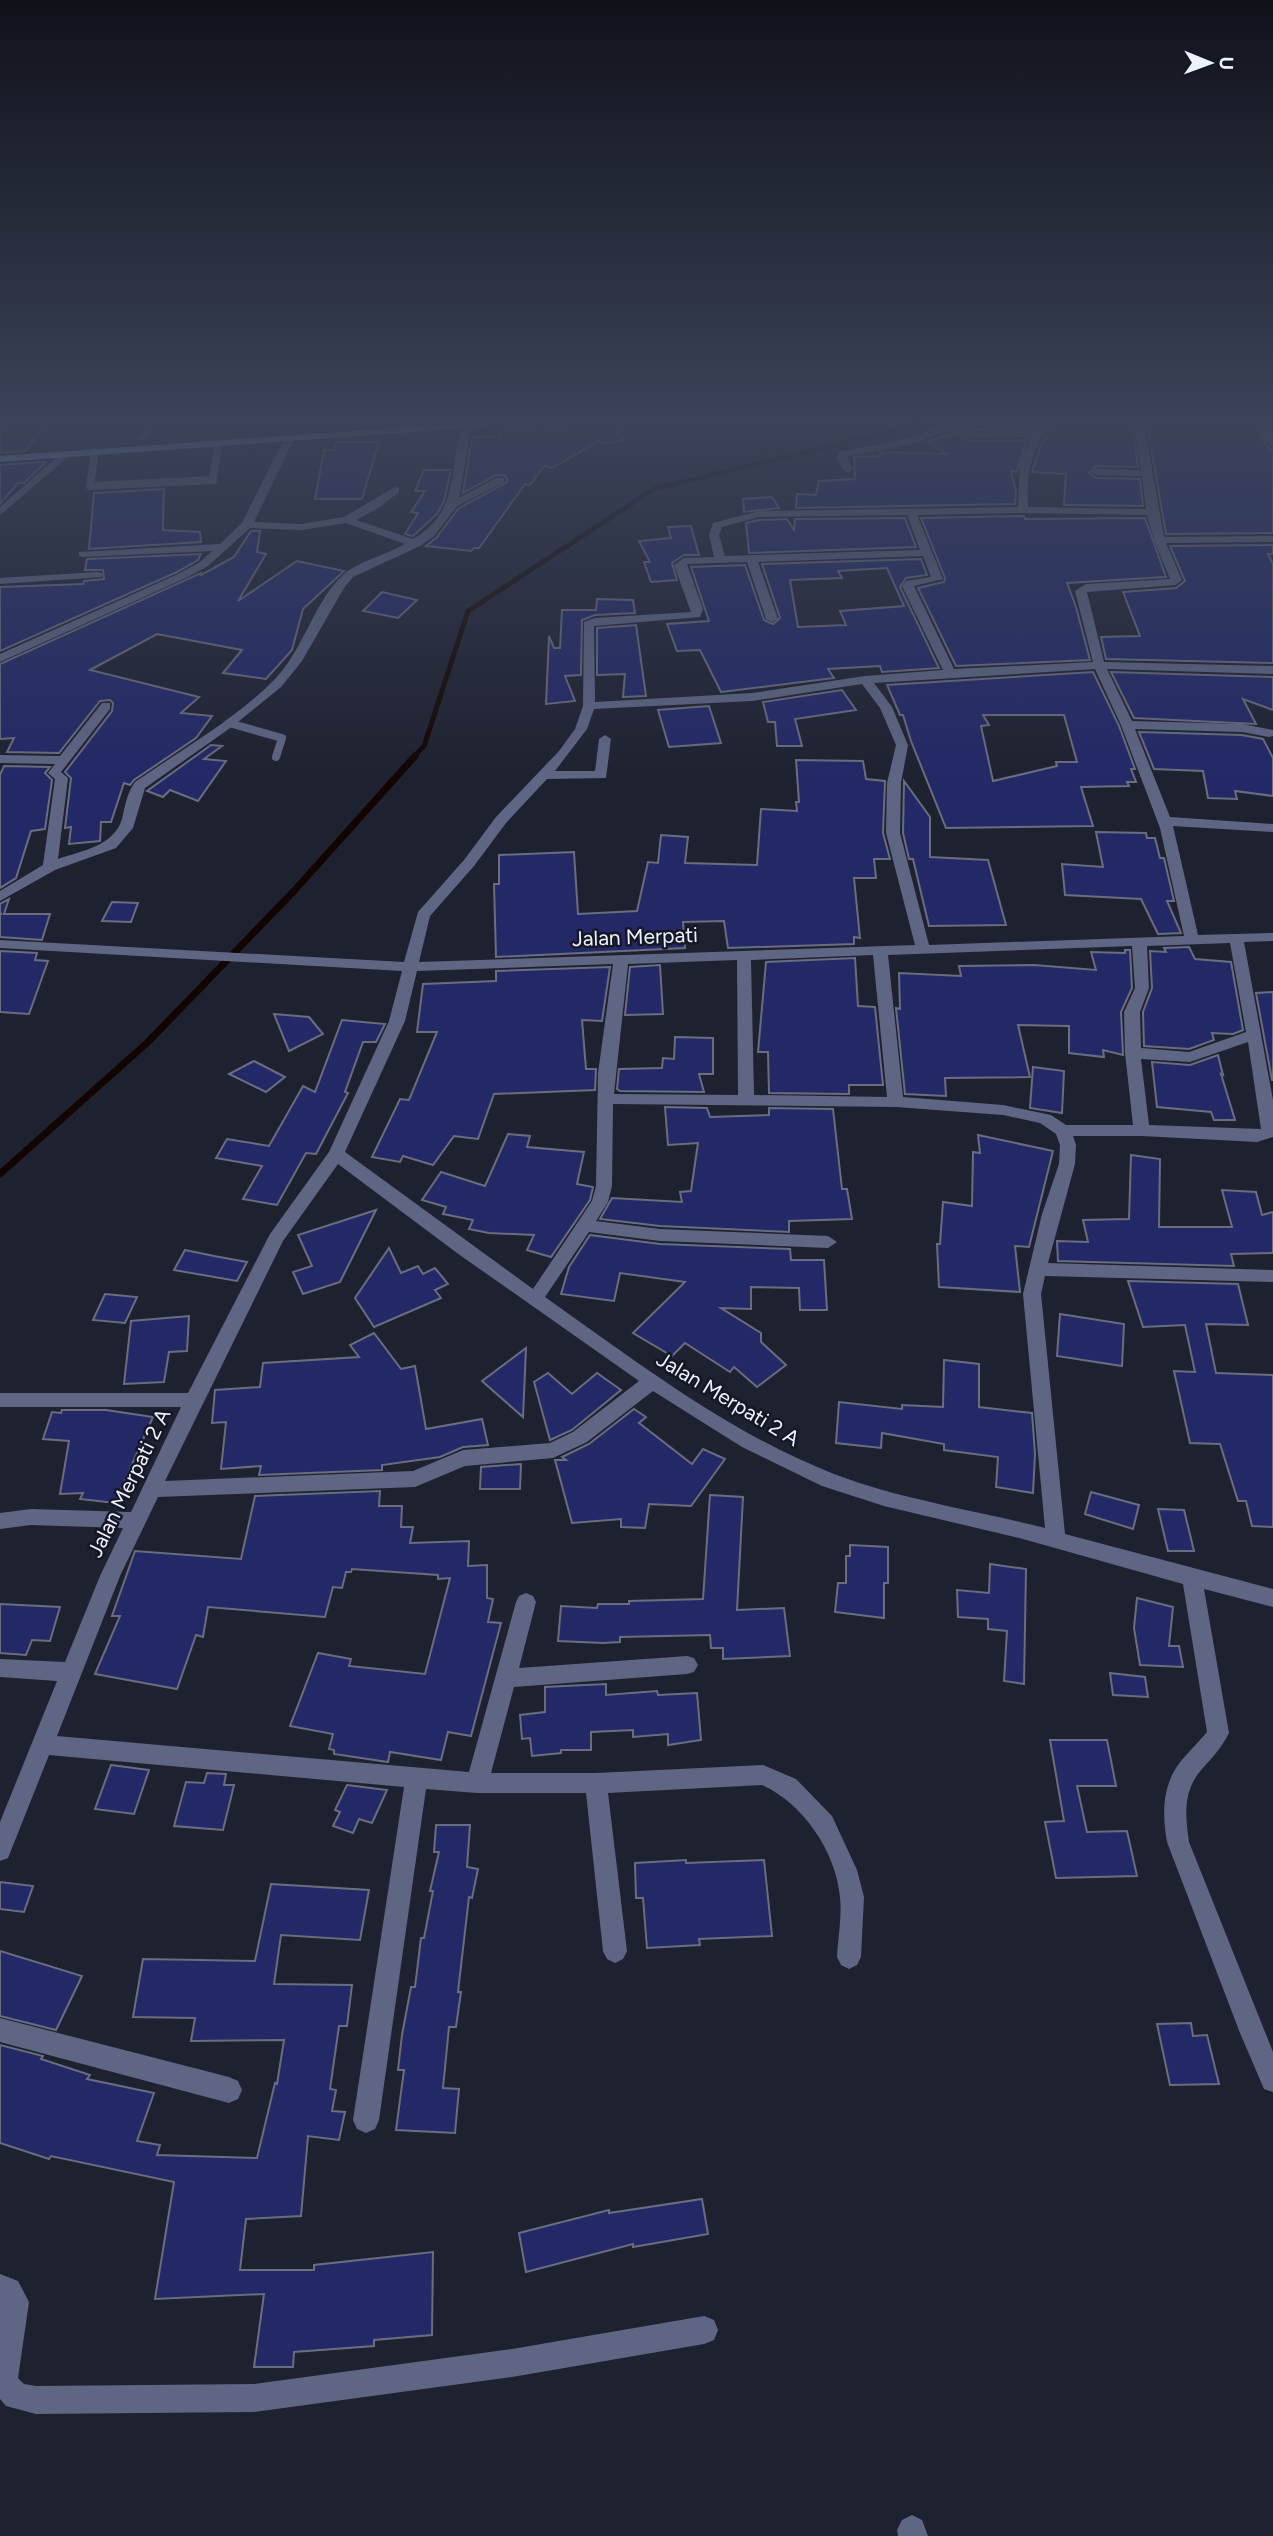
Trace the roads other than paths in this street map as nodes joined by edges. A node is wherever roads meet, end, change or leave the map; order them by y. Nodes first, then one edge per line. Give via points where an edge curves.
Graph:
1 (85, 542) edge
2 (228, 542) edge
3 (411, 542) edge
4 (716, 542) edge
5 (922, 542) edge
6 (1160, 542) edge
7 (416, 544) joint
8 (223, 547) junction
9 (926, 553) junction
10 (83, 554) junction
11 (751, 558) junction
12 (720, 559) junction
13 (167, 566) junction
14 (98, 575) dead end
15 (78, 576) junction
16 (0, 582) edge
17 (772, 619) dead end
18 (0, 658) edge
19 (1099, 664) junction
20 (1273, 670) edge
21 (950, 672) junction
22 (865, 680) junction
23 (106, 706) dead end
24 (589, 706) junction
25 (229, 723) junction
26 (1127, 725) junction
27 (1269, 733) dead end
28 (605, 739) dead end
29 (276, 757) dead end
30 (0, 760) edge
31 (64, 760) junction
32 (546, 775) junction
33 (1164, 821) junction
34 (1273, 828) edge
35 (50, 867) junction
36 (0, 897) edge
37 (1273, 937) edge
38 (1236, 939) junction
39 (1192, 940) junction
40 (1139, 942) junction
41 (0, 944) edge
42 (923, 948) junction
43 (880, 951) junction
44 (744, 954) junction
45 (621, 959) junction
46 (412, 967) junction
47 (1252, 1035) junction
48 (1133, 1053) junction
49 (606, 1099) junction
50 (746, 1100) junction
51 (896, 1102) junction
52 (1142, 1130) junction
53 (1063, 1131) junction
54 (336, 1154) junction
55 (586, 1226) junction
56 (828, 1242) dead end
57 (1037, 1269) junction
58 (1273, 1276) edge
59 (535, 1299) junction
60 (652, 1381) junction
61 (0, 1399) edge
62 (194, 1400) junction
63 (152, 1489) junction
64 (137, 1520) junction
65 (0, 1521) edge
66 (1056, 1539) junction
67 (1192, 1579) junction
68 (1273, 1598) edge
69 (526, 1602) dead end
70 (687, 1665) dead end
71 (0, 1668) edge
72 (73, 1672) junction
73 (507, 1678) junction
74 (44, 1745) junction
75 (416, 1778) junction
76 (477, 1783) junction
77 (596, 1783) junction
78 (0, 1850) edge
79 (615, 1951) dead end
80 (849, 1957) dead end
81 (0, 2031) edge
82 (1273, 2080) edge
83 (229, 2090) dead end
84 (366, 2120) dead end
85 (0, 2287) edge
86 (704, 2330) dead end

1 - 10 street
2 - 8 street
3 - 7 street
4 - 12 street
5 - 9 street
6 - 19 street via 1175,583 1081,589
7 - 25 street via 344,580 296,661 265,695
8 - 13 street
8 - 13 street via 198,567
9 - 11 street
9 - 21 street via 937,581 907,584
10 - 13 street
10 - 15 street
11 - 12 street
11 - 17 street
12 - 24 street via 681,562 696,615 588,625
13 - 18 street
14 - 15 street
15 - 16 street
19 - 20 street
19 - 21 street
19 - 26 street
21 - 22 street
22 - 24 street via 752,696
22 - 42 street via 886,707 902,745 894,783 893,833
23 - 31 street
24 - 32 street, Jalan Merpati 2 A via 581,729
25 - 29 lane via 282,738
25 - 35 street via 136,790 126,828 111,845
26 - 27 street
26 - 33 street
28 - 32 street via 601,775
30 - 31 street
31 - 35 street via 54,773 62,778
32 - 46 street, Jalan Merpati 2 A via 501,820 423,915
33 - 34 street
33 - 39 street
35 - 36 street
37 - 38 street, Jalan Merpati
38 - 39 street, Jalan Merpati
38 - 47 street via 1248,988
39 - 40 street, Jalan Merpati
40 - 42 street, Jalan Merpati
40 - 48 street via 1142,988 1132,1012
41 - 46 street, Jalan Merpati
42 - 43 street, Jalan Merpati
43 - 44 street, Jalan Merpati
43 - 51 street
44 - 45 street, Jalan Merpati
44 - 50 street
45 - 46 street, Jalan Merpati
45 - 49 street
46 - 54 street, Jalan Merpati 2 A via 397,1021
47 - 48 street via 1190,1057
47 - 52 street via 1268,1133
48 - 52 street
49 - 50 street
49 - 55 street via 604,1186
50 - 51 street
51 - 53 street via 1003,1110 1045,1119
52 - 53 street
53 - 57 street via 1067,1164
54 - 59 street, Jalan Merpati 2 A
54 - 62 street, Jalan Merpati 2 A via 276,1238
55 - 56 street via 660,1235
55 - 59 street
57 - 58 street
57 - 66 street via 1032,1294
59 - 60 street, Jalan Merpati 2 A
60 - 63 street via 580,1437 553,1450 463,1458 415,1479
60 - 66 street, Jalan Merpati 2 A via 755,1446 807,1472
61 - 62 street
62 - 63 street, Jalan Merpati 2 A
63 - 64 street, Jalan Merpati 2 A
64 - 65 street via 31,1517
64 - 72 street, Jalan Merpati 2 A
66 - 67 street, Jalan Merpati 2 A
67 - 68 street, Jalan Merpati 2 A
67 - 82 street via 1218,1733 1210,1749 1184,1774 1173,1814 1178,1842
69 - 73 street
70 - 73 street
71 - 72 street
72 - 74 street, Jalan Merpati 2 A
73 - 76 street
74 - 75 street
74 - 78 street, Jalan Merpati 2 A
75 - 76 street
75 - 84 street
76 - 77 street
77 - 79 street
77 - 80 street via 763,1775 788,1786 824,1824 845,1870 852,1897
81 - 83 street
85 - 86 street via 15,2301 4,2382 16,2396 36,2400 254,2398 512,2363

